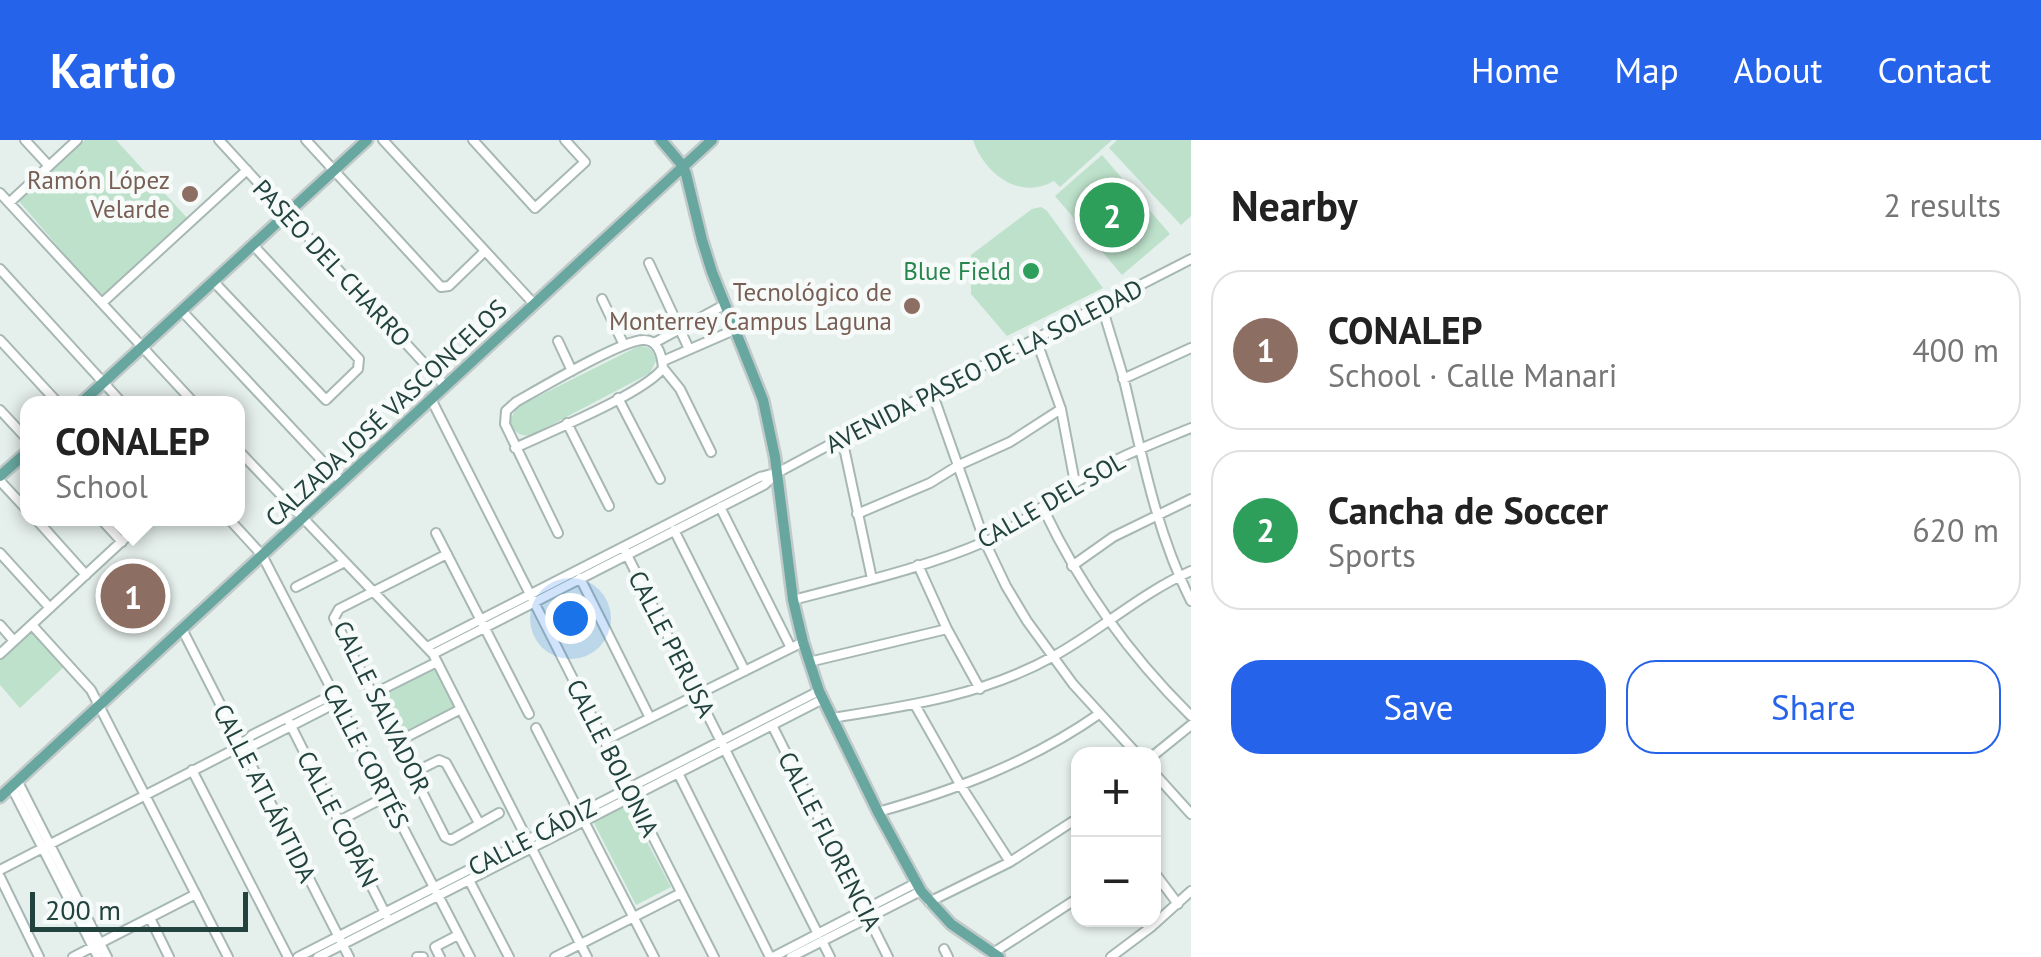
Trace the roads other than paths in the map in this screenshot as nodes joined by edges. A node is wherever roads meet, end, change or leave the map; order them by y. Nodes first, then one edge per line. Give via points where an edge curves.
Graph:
1 (25, 140) edge
2 (78, 140) edge
3 (219, 140) edge
4 (306, 140) edge
5 (367, 140) edge
6 (383, 140) edge
7 (473, 140) edge
8 (565, 140) edge
9 (661, 140) edge
10 (712, 140) edge
11 (49, 166) junction
12 (683, 166) junction
13 (247, 170) junction
14 (334, 170) junction
15 (0, 194) edge
16 (9, 203) junction
17 (286, 214) junction
18 (253, 244) junction
19 (485, 251) junction
20 (1191, 259) edge
21 (648, 263) dead end
22 (0, 269) edge
23 (213, 281) junction
24 (602, 298) dead end
25 (102, 304) junction
26 (534, 304) junction
27 (724, 305) junction
28 (1102, 306) junction
29 (181, 310) junction
30 (680, 329) junction
31 (734, 330) junction
32 (1036, 339) junction
33 (0, 340) edge
34 (558, 342) dead end
35 (654, 343) junction
36 (624, 345) junction
37 (142, 346) junction
38 (1191, 348) edge
39 (690, 350) junction
40 (663, 365) junction
41 (572, 372) junction
42 (1123, 379) junction
43 (104, 382) junction
44 (444, 386) junction
45 (932, 392) junction
46 (51, 396) edge
47 (89, 396) edge
48 (116, 396) edge
49 (188, 396) edge
50 (618, 398) junction
51 (430, 399) junction
52 (1061, 409) junction
53 (0, 410) edge
54 (568, 423) junction
55 (1191, 428) edge
56 (20, 431) edge
57 (842, 438) junction
58 (515, 448) junction
59 (1139, 451) junction
60 (710, 452) dead end
61 (245, 458) edge
62 (20, 459) edge
63 (959, 465) junction
64 (777, 473) junction
65 (0, 479) edge
66 (660, 479) dead end
67 (340, 482) junction
68 (1075, 483) junction
69 (1191, 499) edge
70 (20, 502) edge
71 (610, 506) dead end
72 (720, 507) junction
73 (1043, 508) junction
74 (857, 514) junction
75 (1158, 515) junction
76 (301, 518) junction
77 (41, 526) edge
78 (107, 526) edge
79 (139, 526) edge
80 (235, 526) edge
81 (674, 530) junction
82 (436, 533) dead end
83 (558, 533) dead end
84 (122, 542) junction
85 (985, 542) junction
86 (625, 551) junction
87 (0, 552) edge
88 (447, 554) junction
89 (262, 555) junction
90 (344, 562) junction
91 (918, 565) junction
92 (1072, 566) junction
93 (1191, 570) edge
94 (86, 575) junction
95 (1178, 576) junction
96 (580, 578) junction
97 (872, 579) junction
98 (296, 587) dead end
99 (374, 592) junction
100 (532, 598) junction
101 (794, 600) junction
102 (1191, 601) edge
103 (50, 608) junction
104 (1107, 620) junction
105 (483, 623) junction
106 (0, 624) edge
107 (32, 624) junction
108 (947, 628) junction
109 (182, 629) junction
110 (14, 641) junction
111 (803, 642) junction
112 (791, 648) junction
113 (0, 654) edge
114 (432, 654) junction
115 (1053, 657) junction
116 (809, 662) junction
117 (744, 671) junction
118 (980, 689) junction
119 (373, 694) junction
120 (698, 695) junction
121 (821, 695) junction
122 (336, 698) junction
123 (99, 705) junction
124 (915, 705) junction
125 (462, 709) junction
126 (530, 714) dead end
127 (1099, 714) junction
128 (1191, 716) edge
129 (650, 718) junction
130 (832, 718) junction
131 (289, 722) junction
132 (1191, 724) edge
133 (772, 725) junction
134 (536, 728) dead end
135 (397, 742) junction
136 (604, 742) junction
137 (723, 745) junction
138 (241, 746) junction
139 (1130, 747) edge
140 (1161, 748) edge
141 (192, 770) junction
142 (414, 773) junction
143 (678, 773) junction
144 (1161, 780) edge
145 (961, 786) junction
146 (7, 787) edge
147 (630, 792) junction
148 (144, 794) junction
149 (387, 796) junction
150 (878, 812) junction
151 (499, 813) dead end
152 (1191, 814) edge
153 (582, 817) junction
154 (338, 821) junction
155 (479, 823) junction
156 (1071, 823) edge
157 (530, 844) junction
158 (46, 845) junction
159 (1010, 862) junction
160 (0, 873) edge
161 (468, 880) junction
162 (1161, 881) edge
163 (919, 887) junction
164 (436, 891) junction
165 (1191, 891) edge
166 (681, 892) junction
167 (196, 894) junction
168 (930, 902) junction
169 (1071, 903) edge
170 (1178, 904) junction
171 (866, 914) junction
172 (387, 917) junction
173 (634, 917) junction
174 (150, 918) junction
175 (458, 934) junction
176 (820, 938) junction
177 (341, 940) junction
178 (580, 944) junction
179 (96, 945) junction
180 (468, 954) edge
181 (996, 955) edge
182 (1116, 956) edge
183 (39, 957) edge
184 (73, 957) edge
185 (98, 957) edge
186 (107, 957) edge
187 (170, 957) edge
188 (228, 957) edge
189 (288, 957) edge
190 (298, 957) edge
191 (318, 957) edge
192 (349, 957) edge
193 (440, 957) edge
194 (454, 957) edge
195 (509, 957) edge
196 (556, 957) edge
197 (587, 957) edge
198 (654, 957) edge
199 (714, 957) edge
200 (772, 957) edge
201 (791, 957) edge
202 (830, 957) edge
203 (888, 957) edge

1 - 11 street
2 - 11 street
3 - 13 street, PASEO DEL CHARRO
4 - 14 street
5 - 14 main road
6 - 19 street
7 - 8 street via 536,208 585,162
9 - 12 main road
10 - 12 main road, CALZADA JOSÉ VASCONCELOS
11 - 16 street
12 - 26 main road, CALZADA JOSÉ VASCONCELOS
12 - 27 main road
13 - 17 street, PASEO DEL CHARRO
13 - 25 street
14 - 17 main road
14 - 19 street via 441,287
15 - 16 street
16 - 25 street
17 - 18 main road
17 - 44 street, PASEO DEL CHARRO
18 - 23 main road
18 - 23 street via 359,359 358,369 326,400
19 - 26 street
20 - 28 street, AVENIDA PASEO DE LA SOLEDAD
21 - 30 street
22 - 43 street
23 - 29 main road
24 - 36 street
25 - 37 street
26 - 44 main road, CALZADA JOSÉ VASCONCELOS
27 - 30 street
27 - 31 main road
28 - 32 street, AVENIDA PASEO DE LA SOLEDAD
28 - 42 street
29 - 37 main road
29 - 67 street
30 - 35 street
30 - 39 street
31 - 39 street
31 - 64 main road via 763,400
32 - 45 street, AVENIDA PASEO DE LA SOLEDAD
32 - 52 street
33 - 46 street
34 - 41 street
35 - 36 street
35 - 40 street
36 - 41 street
37 - 43 main road
37 - 49 street
38 - 42 street
39 - 40 street
40 - 50 street via 653,379
40 - 60 street
41 - 58 street via 510,406 505,424
42 - 59 street
43 - 47 main road
43 - 48 street
44 - 51 main road, CALZADA JOSÉ VASCONCELOS
45 - 57 street, AVENIDA PASEO DE LA SOLEDAD
45 - 63 street
50 - 54 street
50 - 66 street
51 - 67 main road, CALZADA JOSÉ VASCONCELOS
51 - 100 street, CALLE BOLONIA
52 - 63 street
52 - 68 street
53 - 56 street
54 - 58 street
54 - 71 street
55 - 59 street, CALLE DEL SOL
57 - 64 street, AVENIDA PASEO DE LA SOLEDAD
57 - 74 street
58 - 83 street
59 - 68 street, CALLE DEL SOL
59 - 75 street
61 - 76 street
62 - 65 main road
63 - 74 street
63 - 85 street
64 - 72 street, AVENIDA PASEO DE LA SOLEDAD
64 - 86 street, AVENIDA PASEO DE LA SOLEDAD via 760,476
64 - 101 main road
65 - 70 street
67 - 76 main road, CALZADA JOSÉ VASCONCELOS
68 - 73 street, CALLE DEL SOL
69 - 75 street
72 - 81 street, AVENIDA PASEO DE LA SOLEDAD
72 - 112 street
73 - 85 street, CALLE DEL SOL
73 - 92 street
74 - 97 street
75 - 92 street
75 - 95 street
76 - 89 main road, CALZADA JOSÉ VASCONCELOS
76 - 90 street
77 - 94 street
78 - 84 street
79 - 84 street
80 - 89 street, CALLE CORTÉS
81 - 86 street, AVENIDA PASEO DE LA SOLEDAD
81 - 117 street
82 - 88 street
84 - 94 street
85 - 91 street, CALLE DEL SOL
85 - 115 street
86 - 96 street, AVENIDA PASEO DE LA SOLEDAD
86 - 100 street, AVENIDA PASEO DE LA SOLEDAD
86 - 120 street, CALLE PERUSA
87 - 103 street
88 - 99 street
88 - 105 street
89 - 109 main road, CALZADA JOSÉ VASCONCELOS
89 - 122 street, CALLE CORTÉS
90 - 98 street
90 - 99 street
91 - 97 street, CALLE DEL SOL
91 - 108 street
92 - 104 street
93 - 95 street
94 - 103 street
95 - 102 street
95 - 104 street
96 - 100 street, AVENIDA PASEO DE LA SOLEDAD
96 - 129 street
97 - 101 street, CALLE DEL SOL
99 - 114 street
99 - 119 street, CALLE SALVADOR via 334,618
100 - 105 street, AVENIDA PASEO DE LA SOLEDAD
100 - 136 street, CALLE BOLONIA
101 - 111 main road
103 - 107 street
104 - 115 street
104 - 128 street
105 - 114 street, AVENIDA PASEO DE LA SOLEDAD
105 - 126 street
106 - 110 street
107 - 110 street
107 - 123 street
108 - 116 street
108 - 118 street
109 - 123 main road, CALZADA JOSÉ VASCONCELOS
109 - 138 street, CALLE ATLÁNTIDA
110 - 113 street
111 - 112 street
111 - 116 main road
112 - 117 street
114 - 119 street, AVENIDA PASEO DE LA SOLEDAD
114 - 125 street
115 - 118 street
115 - 127 street
116 - 121 main road
117 - 120 street
118 - 124 street
119 - 135 street, CALLE SALVADOR
120 - 129 street
120 - 137 street, CALLE PERUSA
121 - 130 main road
121 - 133 street, CALLE CÁDIZ
121 - 137 street, CALLE CÁDIZ
122 - 131 street
122 - 149 street, CALLE CORTÉS
123 - 146 main road, CALZADA JOSÉ VASCONCELOS
123 - 148 street
124 - 130 street
124 - 145 street
125 - 135 street
125 - 157 street
127 - 139 street
127 - 145 street
129 - 136 street
130 - 150 main road
131 - 138 street
131 - 154 street, CALLE COPÁN
132 - 140 street
133 - 137 street, CALLE CÁDIZ
133 - 171 street, CALLE FLORENCIA
134 - 153 street
135 - 142 street, CALLE SALVADOR
136 - 147 street, CALLE BOLONIA
137 - 143 street, CALLE CÁDIZ
137 - 147 street, CALLE CÁDIZ
137 - 176 street, CALLE PERUSA
138 - 141 street
138 - 177 street, CALLE ATLÁNTIDA
141 - 148 street
141 - 189 street
142 - 155 street via 446,762
142 - 155 street, CALLE SALVADOR via 448,839
143 - 147 street, CALLE CÁDIZ
143 - 200 street
144 - 152 street
145 - 150 street
145 - 159 street
146 - 158 street
147 - 153 street, CALLE CÁDIZ
147 - 166 street, CALLE BOLONIA
148 - 158 street
148 - 167 street
149 - 154 street
149 - 164 street, CALLE CORTÉS
150 - 163 main road
151 - 155 street
153 - 157 street, CALLE CÁDIZ
153 - 173 street
154 - 172 street, CALLE COPÁN
156 - 159 street
157 - 161 street, CALLE CÁDIZ
157 - 164 street, CALLE CÁDIZ
157 - 178 street
158 - 160 street
158 - 179 street
159 - 168 street
160 - 183 street
161 - 164 street, CALLE CÁDIZ
161 - 195 street
162 - 170 street
163 - 168 main road
163 - 171 street
164 - 172 street, CALLE CÁDIZ
164 - 175 street, CALLE CORTÉS
165 - 170 street
166 - 173 street
166 - 199 street, CALLE BOLONIA
167 - 174 street
167 - 188 street
168 - 181 main road
169 - 181 street
170 - 182 street
171 - 176 street
171 - 203 street, CALLE FLORENCIA
172 - 177 street, CALLE CÁDIZ
173 - 178 street
173 - 198 street
174 - 179 street
174 - 187 street
175 - 180 street, CALLE CORTÉS
175 - 193 street via 435,947
176 - 200 street
176 - 201 street
176 - 202 street, CALLE PERUSA
177 - 190 street, CALLE CÁDIZ
177 - 191 street, CALLE CÁDIZ
177 - 192 street, CALLE ATLÁNTIDA
178 - 196 street
178 - 197 street
179 - 184 street
179 - 185 street
179 - 186 street
180 - 194 street

